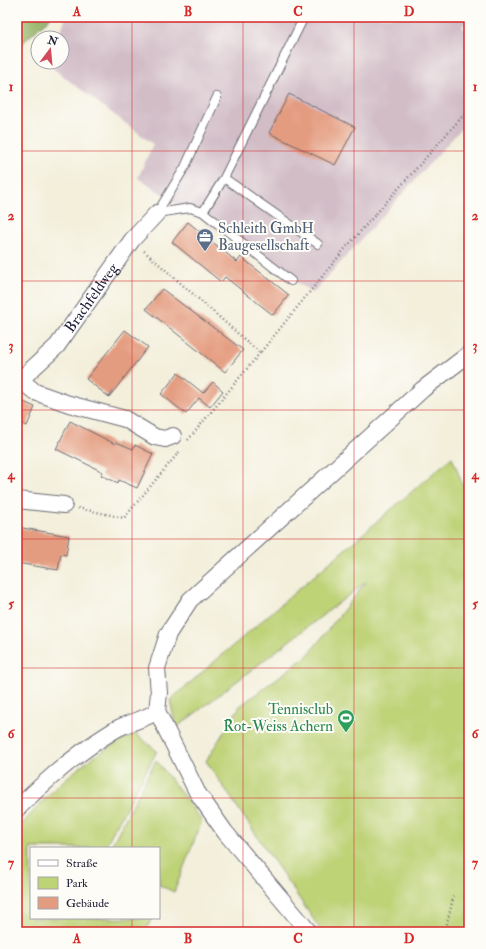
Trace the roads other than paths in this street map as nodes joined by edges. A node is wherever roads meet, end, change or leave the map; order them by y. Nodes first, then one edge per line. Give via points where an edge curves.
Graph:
1 (304, 17) edge
2 (217, 97) dead end
3 (224, 178) junction
4 (204, 212) junction
5 (157, 213) junction
6 (318, 244) dead end
7 (291, 281) dead end
8 (469, 354) edge
9 (19, 378) edge
10 (172, 436) dead end
11 (17, 500) edge
12 (64, 505) dead end
13 (157, 711) junction
14 (17, 809) edge
15 (309, 932) edge

1 - 3 lane
2 - 5 lane via 185,166
3 - 4 lane
3 - 6 lane
4 - 5 lane via 190,208
4 - 7 lane
5 - 9 street, Brachfeldweg via 132,240 58,346
8 - 13 street via 423,389 190,600 168,634 157,668
9 - 10 street, Brachfeldweg via 35,392 125,419 155,437 165,439
11 - 12 street
13 - 14 street via 114,730 51,776
13 - 15 street via 197,792 226,832

